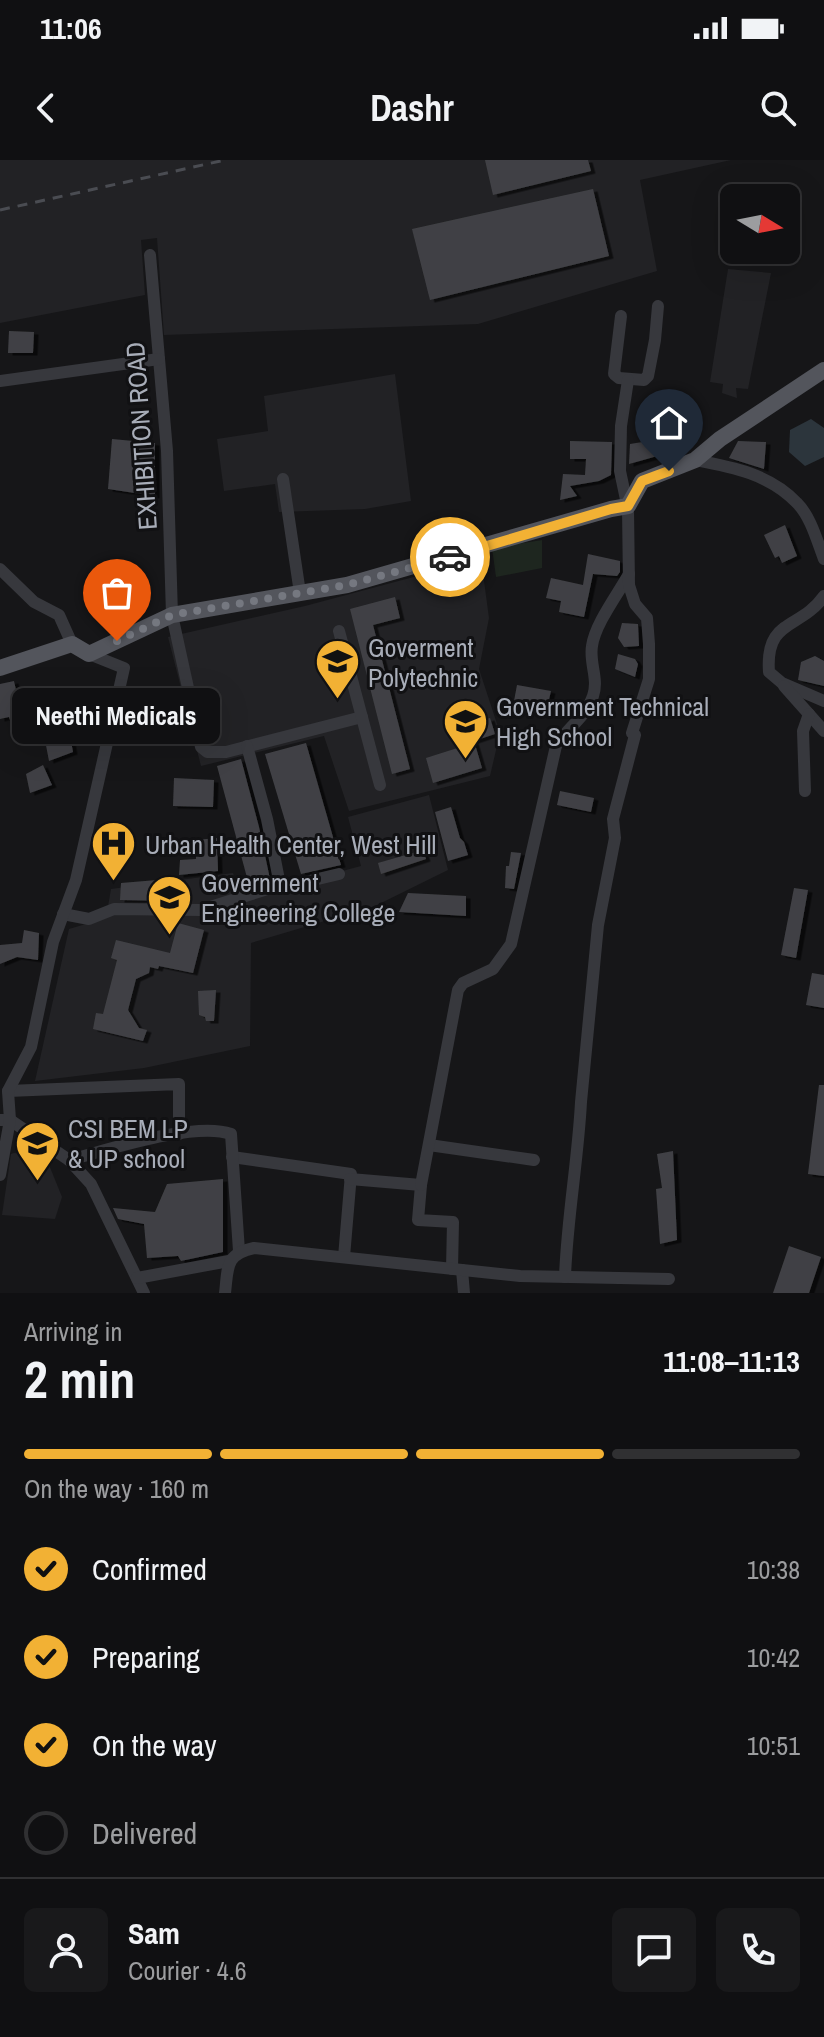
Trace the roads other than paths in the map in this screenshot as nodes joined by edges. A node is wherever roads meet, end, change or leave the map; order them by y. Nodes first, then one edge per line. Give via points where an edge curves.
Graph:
1 (150, 255) dead end
2 (658, 306) dead end
3 (621, 316) dead end
4 (159, 359) junction
5 (824, 370) edge
6 (628, 380) junction
7 (0, 381) edge
8 (695, 460) junction
9 (283, 479) dead end
10 (628, 506) junction
11 (824, 559) edge
12 (0, 569) edge
13 (629, 574) junction
14 (300, 593) junction
15 (824, 596) edge
16 (172, 615) junction
17 (339, 631) dead end
18 (72, 644) junction
19 (89, 654) junction
20 (0, 668) edge
21 (782, 683) junction
22 (824, 701) edge
23 (809, 714) junction
24 (362, 717) junction
25 (824, 731) edge
26 (247, 746) junction
27 (380, 785) dead end
28 (805, 791) dead end
29 (339, 874) dead end
30 (280, 885) junction
31 (63, 914) junction
32 (8, 1091) junction
33 (5, 1120) edge
34 (179, 1134) junction
35 (429, 1145) junction
36 (232, 1157) junction
37 (69, 1160) junction
38 (534, 1160) dead end
39 (0, 1175) edge
40 (350, 1179) junction
41 (421, 1185) junction
42 (239, 1251) junction
43 (344, 1257) junction
44 (229, 1261) junction
45 (457, 1269) junction
46 (565, 1277) junction
47 (137, 1278) junction
48 (669, 1279) dead end
49 (144, 1293) edge
50 (225, 1293) edge
51 (464, 1293) edge

1 - 4 street, EXHIBITION ROAD
2 - 6 street via 648,376
3 - 6 street via 614,371
4 - 7 street
4 - 16 street, EXHIBITION ROAD
5 - 8 main road
6 - 10 street via 620,471
8 - 10 main road via 642,481
8 - 11 street via 751,472 798,503
9 - 14 street
10 - 13 street
10 - 14 main road via 347,585
12 - 18 street via 34,602 59,615
13 - 35 street via 594,637 594,696 556,746 511,944 493,969 458,990
13 - 46 street via 632,597 647,618 649,675 613,819 615,838 602,895
14 - 16 main road
15 - 21 street via 775,635 767,653 769,672
16 - 19 main road
16 - 26 street, EXHIBITION ROAD via 201,747 226,752
17 - 24 street
18 - 19 main road
18 - 20 main road
19 - 31 street via 124,668 76,880
21 - 22 street
21 - 23 street
23 - 25 street
23 - 28 street via 803,731
24 - 26 street
24 - 27 street
26 - 30 street
29 - 30 street
30 - 31 street via 201,910 114,909 89,919
31 - 32 street via 31,1047
32 - 33 street
32 - 34 street via 179,1084
33 - 37 street
33 - 39 street
34 - 36 street via 231,1134
34 - 37 street
35 - 38 street
35 - 41 street
36 - 40 street via 351,1174
36 - 42 street
37 - 47 street via 91,1184
40 - 41 street
40 - 43 street
41 - 45 street via 418,1220 453,1222
42 - 43 street
42 - 44 street
43 - 45 street
44 - 47 street
44 - 50 street
45 - 46 street
45 - 51 street
46 - 48 street
47 - 49 street

